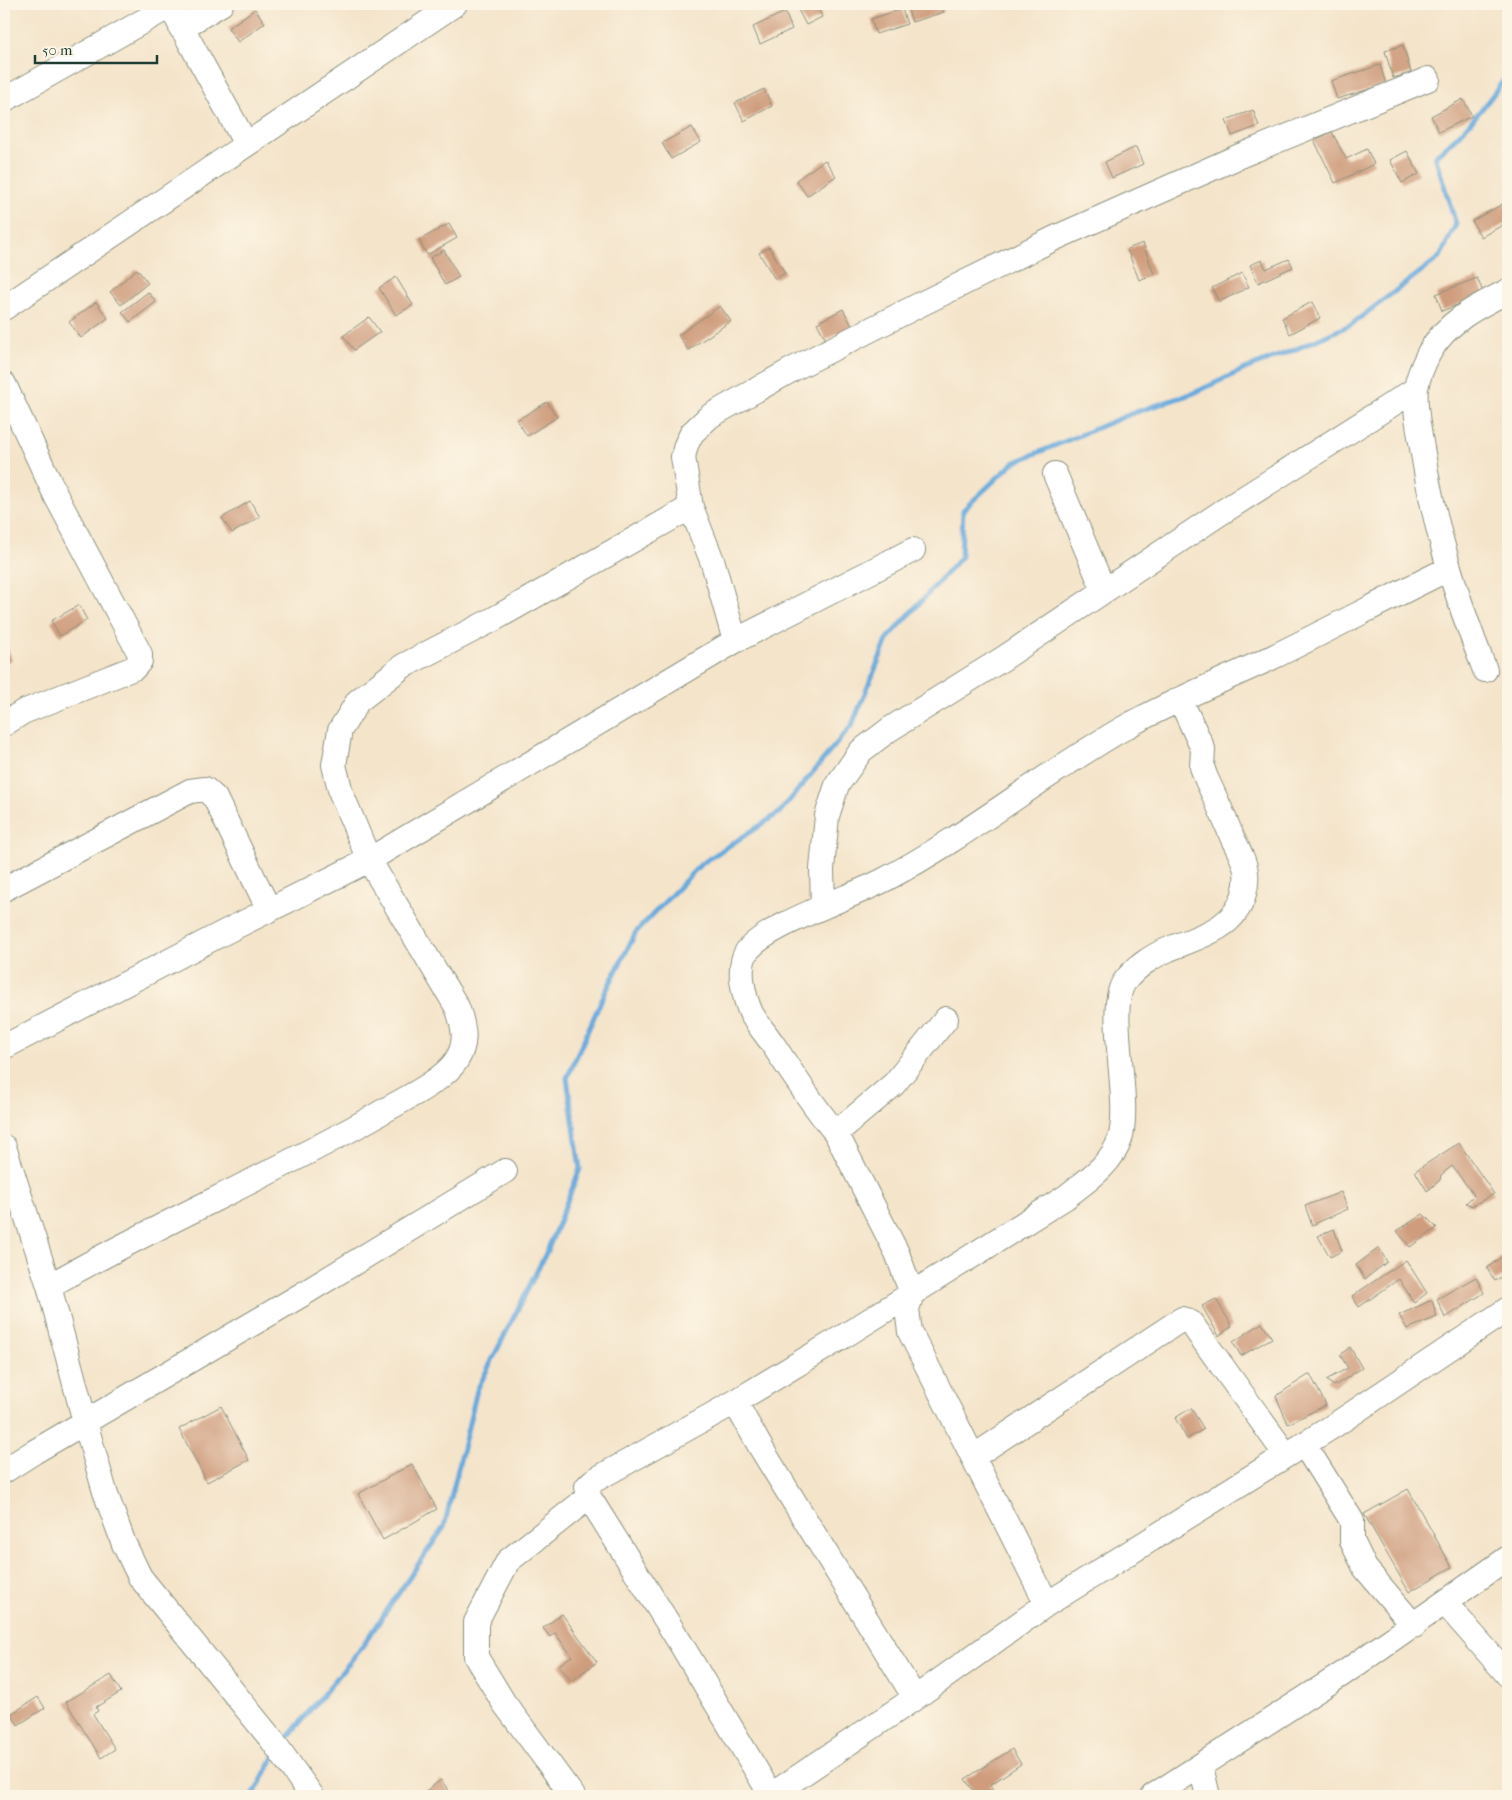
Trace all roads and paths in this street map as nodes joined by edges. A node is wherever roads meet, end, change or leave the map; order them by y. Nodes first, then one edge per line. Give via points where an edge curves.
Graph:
1 (221, 4) edge
2 (455, 4) edge
3 (169, 5) edge
4 (181, 28) junction
5 (1428, 79) dead end
6 (4, 100) edge
7 (246, 144) junction
8 (1508, 291) edge
9 (4, 308) edge
10 (4, 384) edge
11 (1416, 389) junction
12 (1055, 474) dead end
13 (691, 507) junction
14 (913, 550) dead end
15 (1448, 569) junction
16 (1104, 591) junction
17 (735, 641) junction
18 (1485, 670) dead end
19 (1180, 699) junction
20 (4, 724) edge
21 (369, 860) junction
22 (4, 889) edge
23 (823, 907) junction
24 (270, 910) junction
25 (946, 1019) dead end
26 (4, 1047) edge
27 (836, 1133) junction
28 (4, 1147) edge
29 (505, 1171) dead end
30 (49, 1286) junction
31 (912, 1294) junction
32 (1508, 1309) edge
33 (735, 1402) junction
34 (84, 1422) junction
35 (1295, 1450) junction
36 (973, 1457) junction
37 (4, 1471) edge
38 (589, 1497) junction
39 (1508, 1558) edge
40 (1445, 1603) junction
41 (1048, 1604) junction
42 (1414, 1626) junction
43 (1508, 1675) edge
44 (915, 1698) junction
45 (1201, 1767) junction
46 (312, 1796) edge
47 (573, 1796) edge
48 (770, 1796) edge
49 (1153, 1796) edge
50 (1208, 1796) edge

1 - 4 street
2 - 7 street
3 - 4 street
3 - 6 street
4 - 7 street
5 - 13 street via 1242,155 1055,238 795,368 710,416 692,433 683,458
7 - 9 street
8 - 11 street via 1445,329 1429,353
10 - 20 street via 56,496 140,654 140,661 134,668 23,712
11 - 15 street via 1427,479
11 - 16 street
12 - 16 street
13 - 17 street via 713,563
13 - 21 street via 494,619 403,666 358,701 340,730 334,765 341,794
14 - 17 street
15 - 18 street
15 - 19 street
16 - 23 street via 861,751 837,785 827,816 822,869
17 - 21 street
19 - 23 street via 1085,751 935,851 884,880
19 - 31 street via 1203,749 1202,767 1206,778 1244,863 1247,882 1242,902 1226,922 1200,938 1167,950 1134,971 1122,985 1117,1002 1122,1069 1121,1127 1120,1138 1107,1160 1066,1197
21 - 24 street
21 - 30 street via 457,1007 464,1026 464,1045 456,1061 423,1088 303,1156
22 - 24 street via 190,791 205,789 214,798
23 - 27 street via 785,925 755,945 746,954 742,978 752,1014
24 - 26 street
25 - 27 street via 894,1084
27 - 31 street via 897,1253
28 - 30 street
29 - 34 street
30 - 34 street
31 - 33 street
31 - 36 street via 907,1309 910,1332
32 - 35 street
33 - 38 street via 592,1481 587,1487
33 - 44 street
34 - 37 street
34 - 46 street via 124,1544 140,1577 272,1740
35 - 36 street via 1191,1323 1182,1319
35 - 41 street
35 - 42 street via 1352,1522 1352,1541 1365,1568
36 - 41 street
38 - 47 street via 508,1561 476,1622 476,1658
38 - 48 street via 681,1644
39 - 40 street
40 - 42 street
40 - 43 street
41 - 44 street
42 - 45 street
44 - 48 street
45 - 49 street
45 - 50 street

